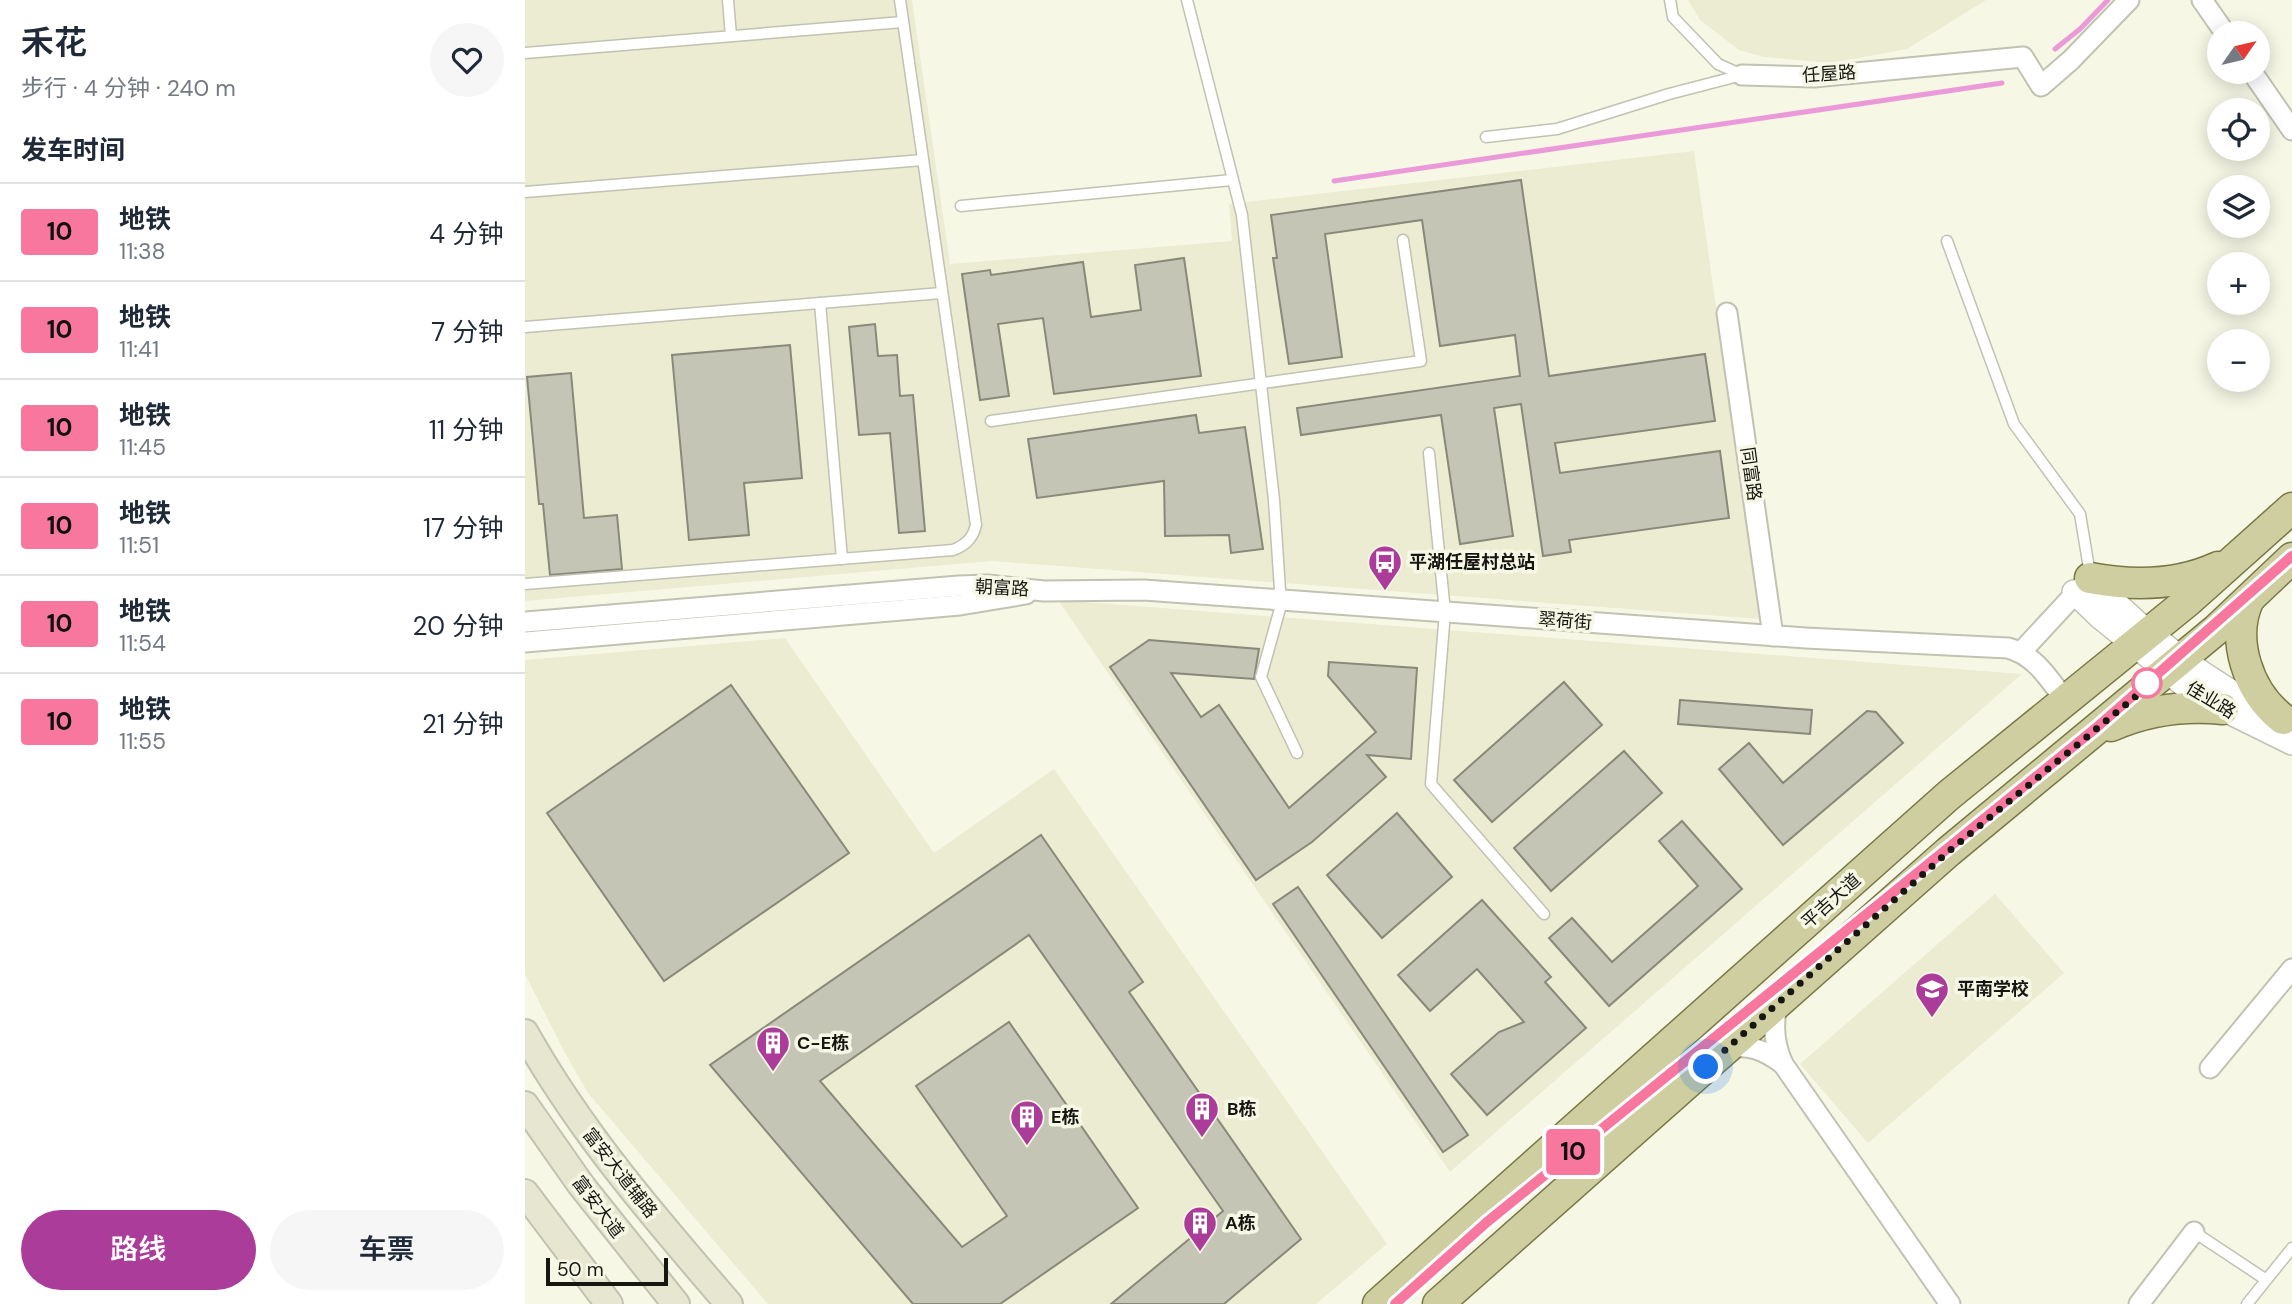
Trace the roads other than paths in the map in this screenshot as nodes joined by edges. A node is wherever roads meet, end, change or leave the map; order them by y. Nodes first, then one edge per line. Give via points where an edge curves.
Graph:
1 (728, 0) edge
2 (900, 0) edge
3 (1187, 0) edge
4 (1669, 0) edge
5 (2129, 0) edge
6 (2202, 0) edge
7 (2217, 21) edge
8 (903, 22) junction
9 (731, 36) junction
10 (525, 53) edge
11 (1742, 75) junction
12 (2260, 84) edge
13 (2292, 130) edge
14 (1486, 137) dead end
15 (923, 160) junction
16 (1232, 180) junction
17 (525, 192) edge
18 (961, 206) dead end
19 (1403, 240) dead end
20 (1947, 241) dead end
21 (942, 293) junction
22 (820, 303) junction
23 (1727, 313) dead end
24 (525, 327) edge
25 (1261, 384) junction
26 (991, 421) dead end
27 (1429, 453) dead end
28 (2288, 521) edge
29 (842, 558) junction
30 (2237, 558) junction
31 (2292, 558) edge
32 (525, 584) edge
33 (2082, 585) junction
34 (1044, 591) junction
35 (2249, 599) junction
36 (1280, 600) junction
37 (1445, 612) junction
38 (525, 622) edge
39 (1773, 636) junction
40 (2142, 638) junction
41 (525, 642) edge
42 (2022, 651) junction
43 (2174, 664) junction
44 (2065, 700) junction
45 (2223, 709) junction
46 (2289, 728) edge
47 (2013, 741) junction
48 (2080, 742) junction
49 (1297, 753) dead end
50 (2040, 775) junction
51 (1544, 914) dead end
52 (2292, 970) edge
53 (1778, 1003) junction
54 (525, 1033) edge
55 (1727, 1048) junction
56 (1783, 1064) junction
57 (2210, 1068) dead end
58 (525, 1105) edge
59 (525, 1193) edge
60 (2194, 1232) joint
61 (2292, 1248) edge
62 (2265, 1279) junction
63 (609, 1304) edge
64 (676, 1304) edge
65 (729, 1304) edge
66 (1378, 1304) edge
67 (1439, 1304) edge
68 (1951, 1304) edge
69 (2139, 1304) edge
70 (2247, 1304) edge

1 - 9 lane
2 - 8 lane
3 - 16 lane
4 - 11 lane via 1673,16 1718,64
5 - 11 street, 任屋路 via 2041,86 2022,57 1814,77
6 - 7 street
8 - 9 lane
8 - 15 lane
9 - 10 lane
11 - 14 lane, 任屋路 via 1557,129
12 - 13 street
15 - 17 lane
15 - 21 lane
16 - 18 lane
16 - 25 lane via 1242,215
19 - 25 lane via 1421,361
20 - 33 lane via 2014,424 2080,514 2089,560
21 - 22 lane
21 - 29 lane via 974,532 967,544 953,550
22 - 24 lane
22 - 29 lane
23 - 39 street, 同富路
25 - 26 lane
25 - 36 lane
27 - 37 lane
28 - 30 main road, 平吉大道
29 - 32 lane
30 - 33 main road via 2177,581
30 - 40 main road, 平吉大道
31 - 35 main road
33 - 40 street, 佳业路 via 2115,604
33 - 42 street
34 - 36 street, 翠荷街 via 1145,590
34 - 38 street, 朝富路 via 959,586
34 - 41 street, 朝富路 via 960,605
35 - 43 main road
35 - 46 main road via 2241,624 2246,665 2266,703
36 - 37 street, 翠荷街
36 - 49 lane via 1261,677
37 - 39 street, 翠荷街
37 - 51 lane via 1431,784
39 - 42 street, 翠荷街
40 - 43 street, 佳业路
40 - 44 main road, 平吉大道
42 - 44 street
43 - 45 street, 佳业路
43 - 46 street, 佳业路
43 - 48 main road
44 - 47 main road, 平吉大道
45 - 46 street, 佳业路
45 - 48 main road via 2145,713
47 - 50 main road
47 - 66 main road, 平吉大道
48 - 50 main road
50 - 53 main road
52 - 57 street
53 - 55 main road
53 - 56 street via 1774,1024
54 - 65 main road, 富安大道辅路 via 606,1157
55 - 56 street via 1750,1046
55 - 67 main road
56 - 68 street
58 - 64 main road, 富安大道 via 580,1185
59 - 63 main road
60 - 62 lane
60 - 69 street
61 - 62 lane
62 - 70 lane

